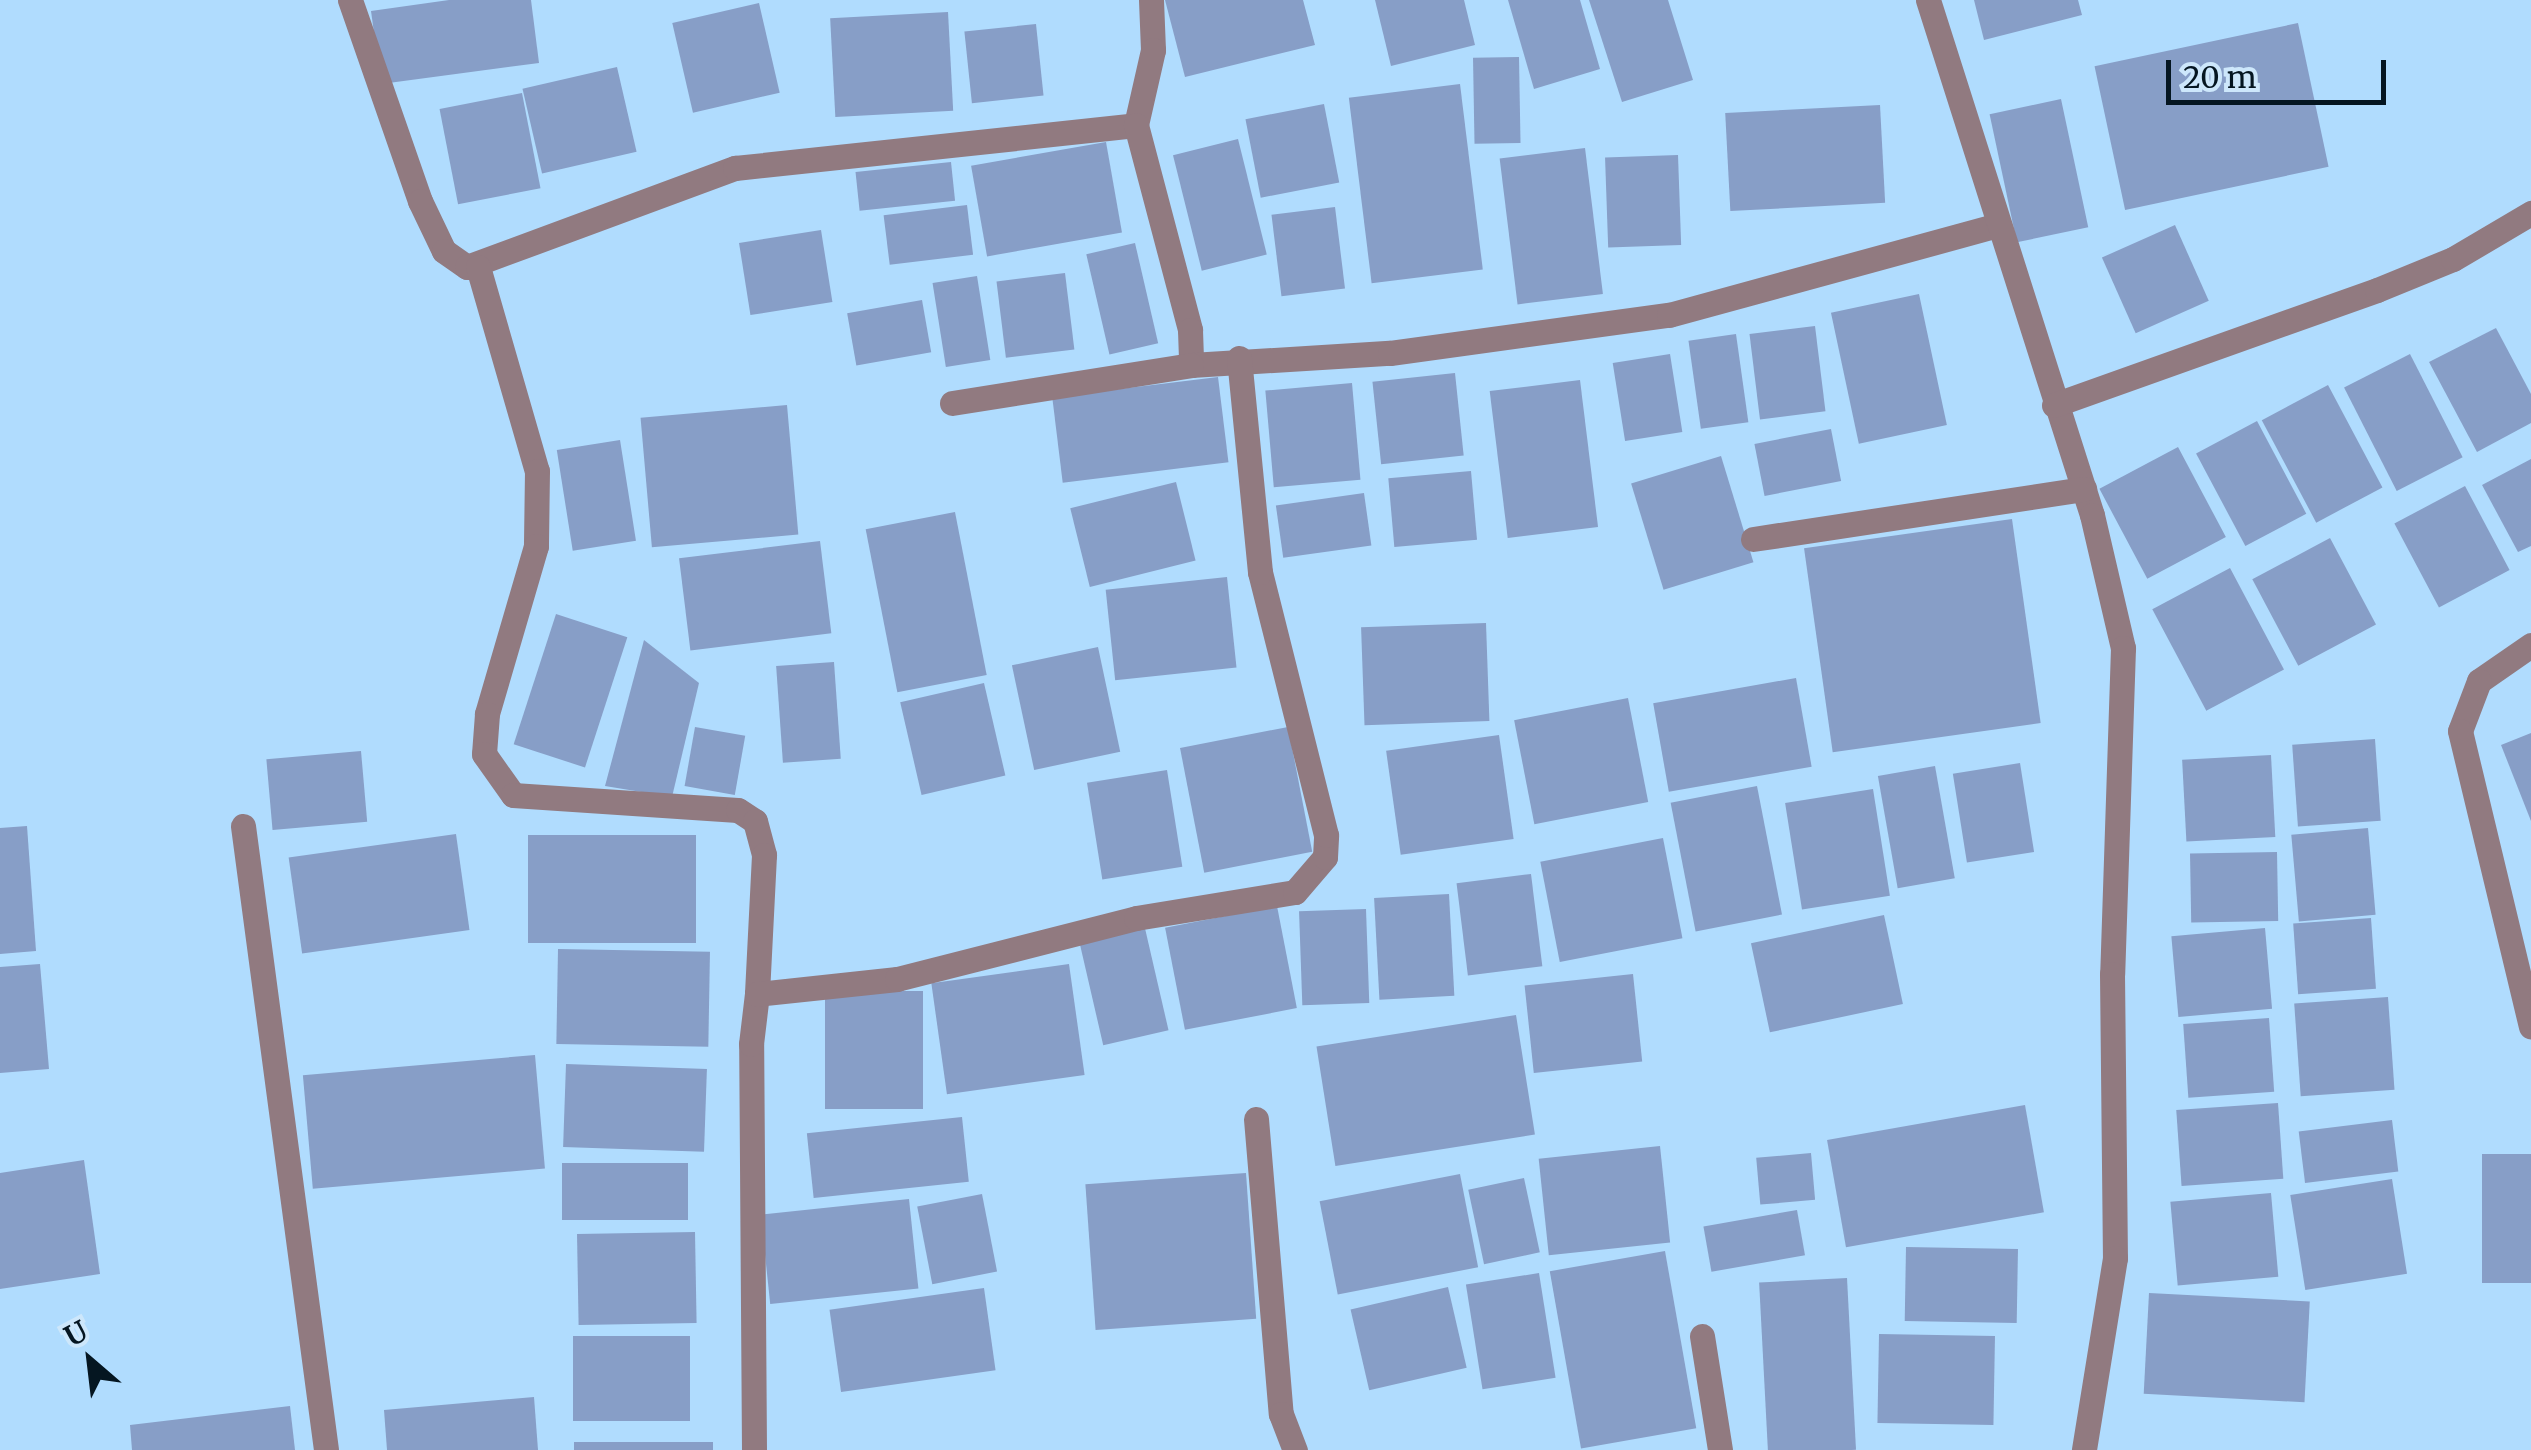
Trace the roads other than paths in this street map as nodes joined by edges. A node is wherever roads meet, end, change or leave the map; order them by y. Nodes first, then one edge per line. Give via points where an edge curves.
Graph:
1 (350, 0) edge
2 (1151, 0) edge
3 (1928, 0) edge
4 (1136, 124) junction
5 (2531, 213) edge
6 (1997, 225) junction
7 (478, 267) junction
8 (1239, 358) junction
9 (1190, 364) junction
10 (952, 403) dead end
11 (2054, 405) junction
12 (2084, 489) junction
13 (1752, 539) dead end
14 (2531, 645) edge
15 (243, 826) dead end
16 (758, 994) junction
17 (2530, 1023) edge
18 (1256, 1119) dead end
19 (1702, 1336) dead end
20 (326, 1450) edge
21 (754, 1450) edge
22 (1295, 1450) edge
23 (1720, 1450) edge
24 (2084, 1450) edge

1 - 7 street via 434,233 450,258
2 - 4 street via 1152,50
3 - 6 street
4 - 7 street via 735,168
4 - 9 street via 1190,330
5 - 11 street via 2452,259 2377,290
6 - 8 street via 1669,314 1390,353
6 - 11 street
7 - 16 street via 537,470 536,546 487,714 484,754 512,795 738,810 755,821 764,854
8 - 9 street
8 - 16 street via 1260,572 1326,834 1312,880 1295,892 1136,918 897,979
9 - 10 street
11 - 12 street
12 - 13 street
12 - 24 street via 2112,580 2124,715 2112,974 2115,1258
14 - 17 street via 2479,681 2460,731
15 - 20 street
16 - 21 street via 751,1044
18 - 22 street via 1281,1414
19 - 23 street

